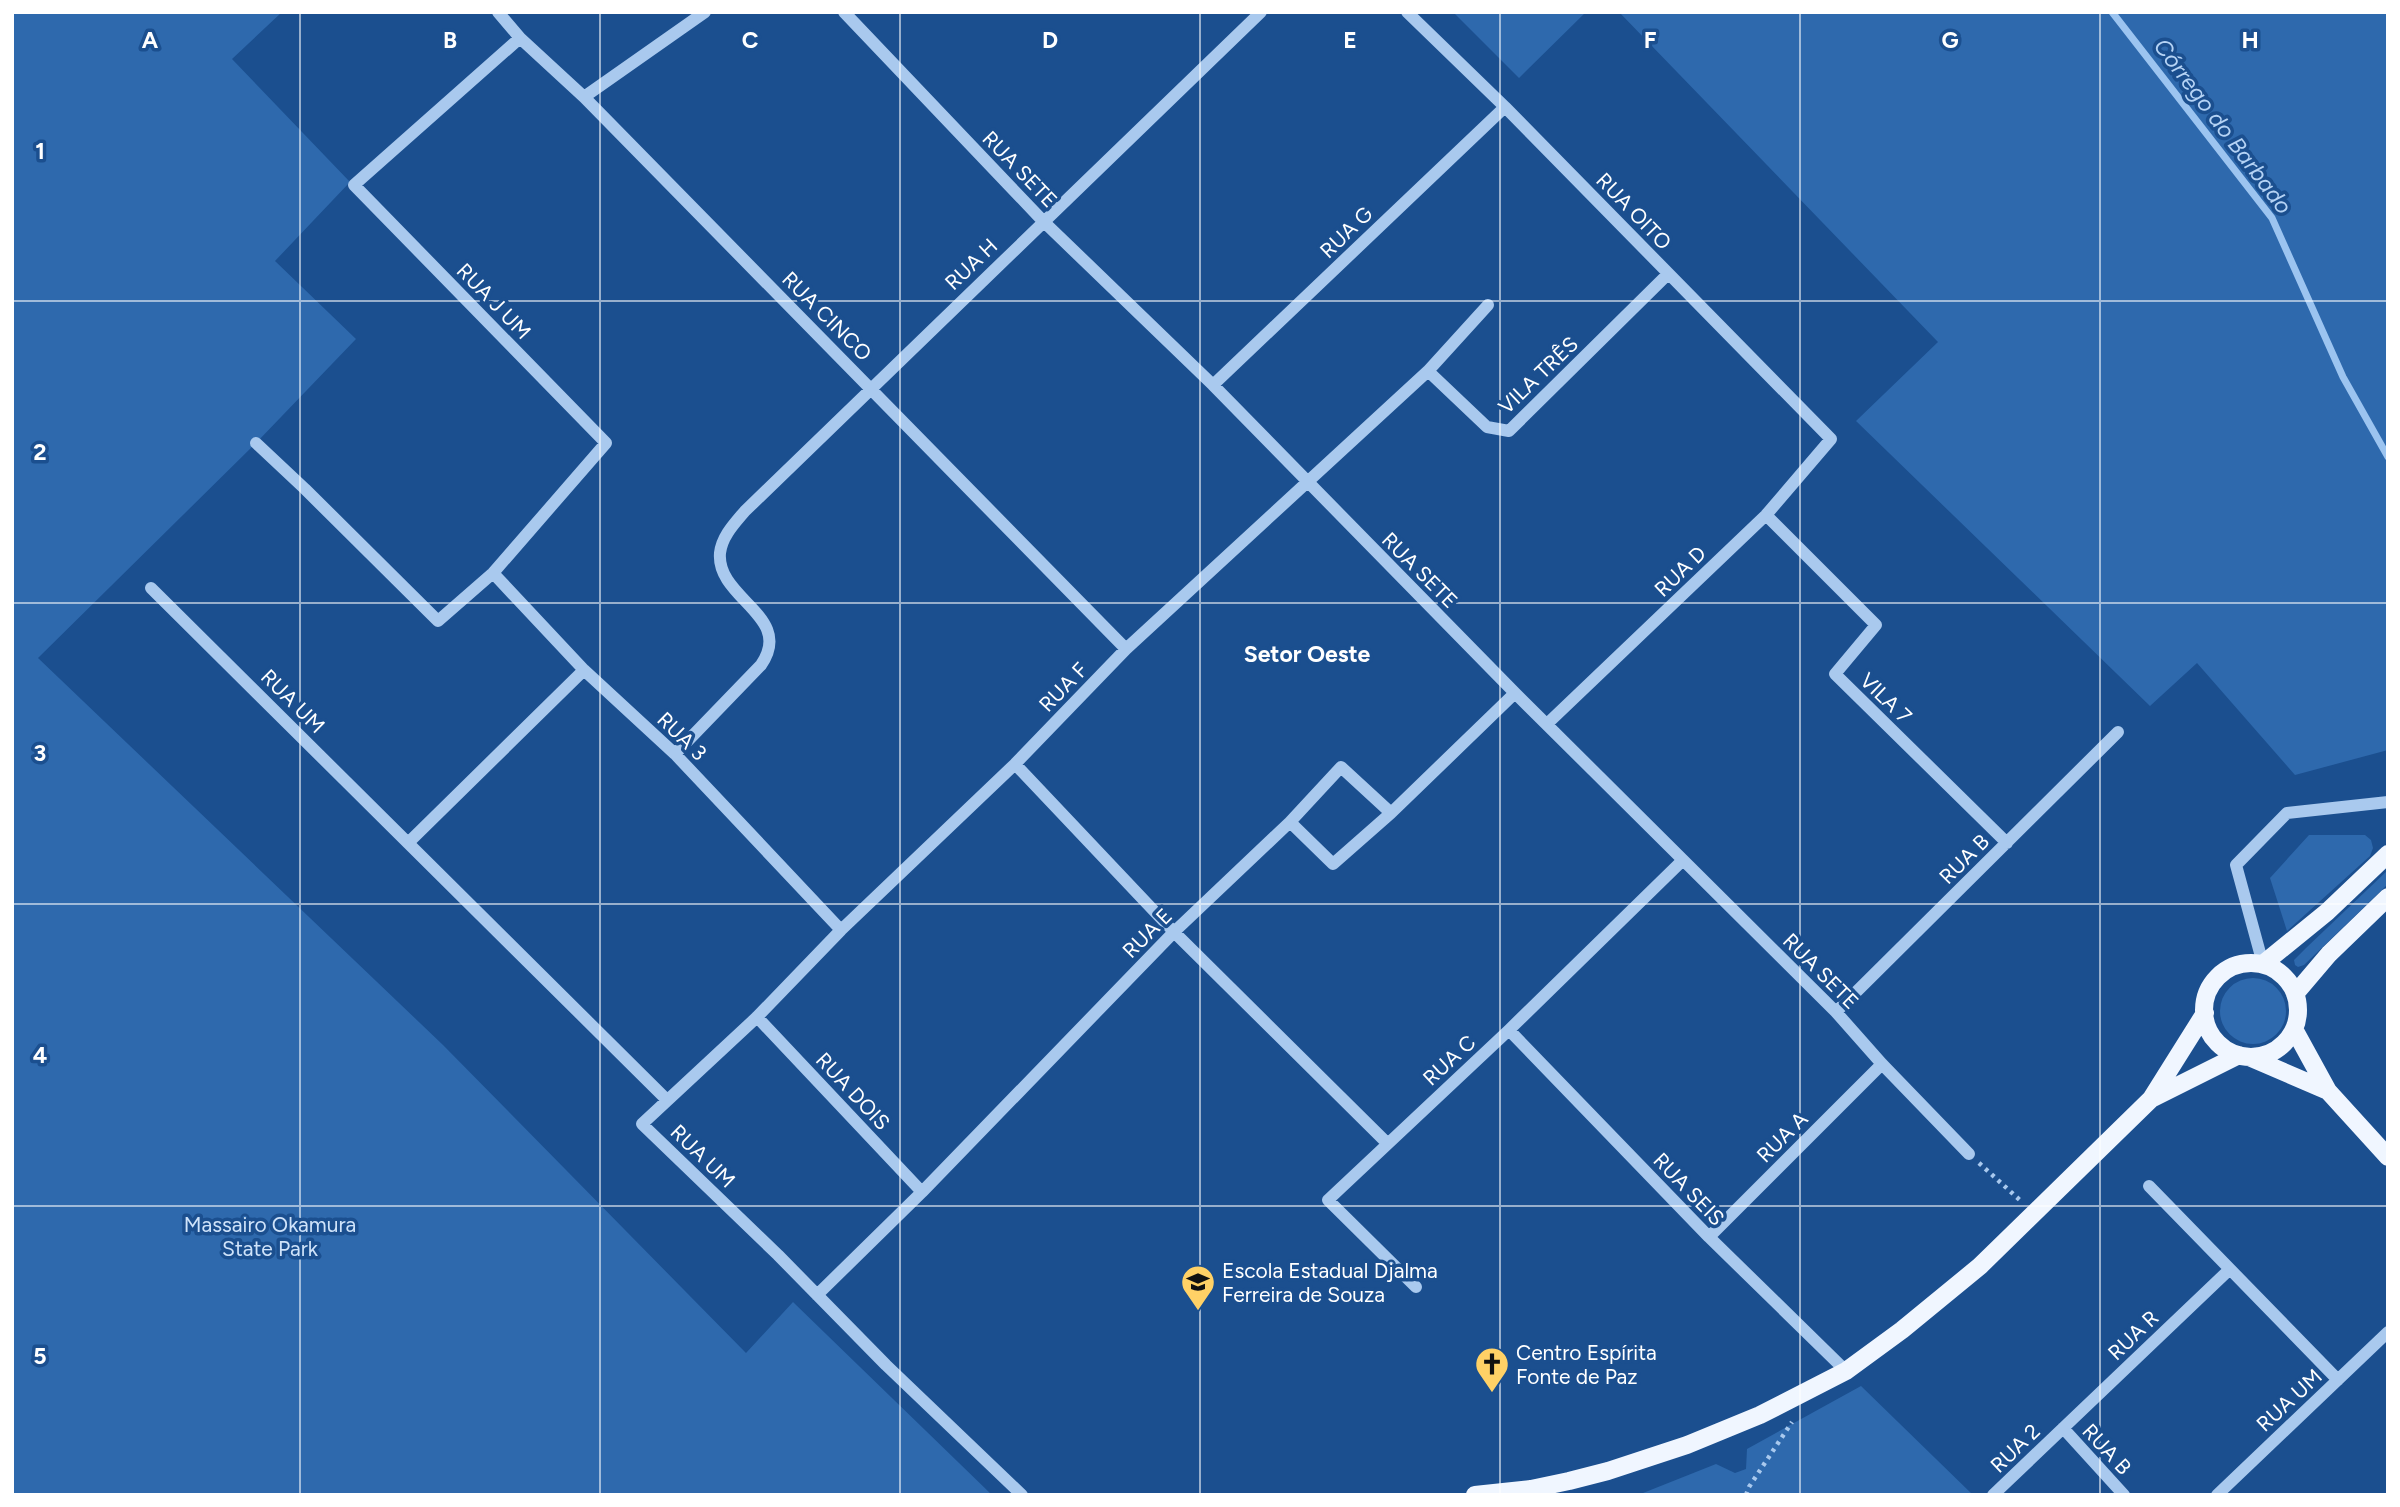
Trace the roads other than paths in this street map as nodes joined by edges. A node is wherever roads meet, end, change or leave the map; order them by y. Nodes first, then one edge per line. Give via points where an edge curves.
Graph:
1 (498, 12) edge
2 (705, 12) edge
3 (844, 12) edge
4 (1261, 12) edge
5 (1407, 12) edge
6 (520, 38) junction
7 (584, 97) junction
8 (1505, 107) junction
9 (1043, 221) junction
10 (1668, 274) junction
11 (1488, 305) dead end
12 (1429, 371) junction
13 (1213, 386) junction
14 (870, 388) junction
15 (1831, 439) joint
16 (256, 443) dead end
17 (1306, 483) junction
18 (1766, 515) junction
19 (493, 573) junction
20 (151, 587) dead end
21 (1126, 649) junction
22 (584, 670) junction
23 (1515, 693) junction
24 (1548, 723) junction
25 (2118, 732) dead end
26 (675, 754) junction
27 (1015, 764) junction
28 (2388, 802) edge
29 (1391, 813) junction
30 (1290, 822) junction
31 (409, 842) junction
32 (2007, 844) junction
33 (2388, 854) edge
34 (1683, 860) junction
35 (2388, 897) edge
36 (841, 930) junction
37 (1174, 932) junction
38 (2263, 964) junction
39 (2295, 994) junction
40 (1836, 1012) junction
41 (2205, 1013) junction
42 (757, 1017) junction
43 (2294, 1029) junction
44 (1508, 1031) junction
45 (2244, 1056) junction
46 (1881, 1064) junction
47 (2328, 1091) junction
48 (2151, 1099) junction
49 (667, 1100) junction
50 (1387, 1143) junction
51 (1969, 1154) road end
52 (2388, 1157) edge
53 (2149, 1186) dead end
54 (922, 1192) junction
55 (1709, 1237) junction
56 (2229, 1270) junction
57 (1416, 1287) dead end
58 (817, 1295) junction
59 (2388, 1332) edge
60 (1846, 1371) junction
61 (2338, 1380) junction
62 (2063, 1428) junction
63 (1022, 1495) edge
64 (1475, 1495) edge
65 (1993, 1495) edge
66 (2123, 1495) edge
67 (2217, 1495) edge

1 - 6 street, RUA CINCO
2 - 7 street
3 - 9 street, RUA SETE
4 - 9 street, RUA H
5 - 8 street, RUA OITO
6 - 7 street, RUA CINCO
6 - 19 street, RUA J UM via 354,185 606,443
7 - 14 street, RUA CINCO
8 - 10 street, RUA OITO
8 - 13 street, RUA G
9 - 13 street, RUA SETE
9 - 14 street, RUA H
10 - 12 street, VILA TRÊS via 1509,431 1488,428
10 - 15 street, RUA OITO
11 - 12 street, RUA F
12 - 17 street, RUA F
13 - 17 street, RUA SETE
14 - 21 street, RUA CINCO
14 - 26 street, RUA H via 729,531 720,553 724,572 768,628 771,642 761,665
15 - 18 street, RUA D
16 - 19 street via 438,621
17 - 21 street, RUA F
17 - 23 street, RUA SETE
18 - 24 street, RUA D
18 - 32 street, VILA 7 via 1876,625 1835,674
19 - 22 street, RUA 3
20 - 31 street, RUA UM
21 - 27 street, RUA F
22 - 26 street, RUA 3
22 - 31 street
23 - 24 street, RUA SETE
23 - 29 street
24 - 34 street, RUA SETE
25 - 32 street, RUA B
26 - 36 street, RUA 3
27 - 36 street, RUA F
27 - 37 street
28 - 38 street via 2287,813 2236,865
29 - 30 street via 1333,864
29 - 30 street, RUA E via 1341,767
30 - 37 street, RUA E
31 - 49 street, RUA UM
32 - 40 street, RUA B
33 - 38 main road
34 - 40 street, RUA SETE
34 - 44 street, RUA C
35 - 39 main road
36 - 42 street, RUA F
37 - 50 street
37 - 54 street, RUA E
38 - 39 main road via 2288,981
38 - 41 main road via 2238,965 2217,978
39 - 43 main road
40 - 46 street, RUA SETE
41 - 45 main road via 2214,1039
41 - 48 main road
42 - 49 street, RUA F
42 - 54 street, RUA DOIS
43 - 45 main road via 2275,1050
43 - 47 main road
44 - 50 street, RUA C
44 - 55 street, RUA SEIS
45 - 47 main road
45 - 48 main road
46 - 51 street, RUA SETE
46 - 55 street, RUA A
47 - 52 main road
48 - 60 main road via 1980,1266
49 - 58 street, RUA UM via 642,1124
50 - 57 street, RUA C via 1328,1200
53 - 56 street
54 - 58 street, RUA E
55 - 60 street, RUA SEIS
56 - 61 street
56 - 62 street, RUA R
58 - 63 street, RUA UM
59 - 61 street, RUA UM
60 - 64 main road via 1760,1415 1674,1450 1569,1481
61 - 67 street, RUA UM
62 - 65 street, RUA 2
62 - 66 street, RUA B

